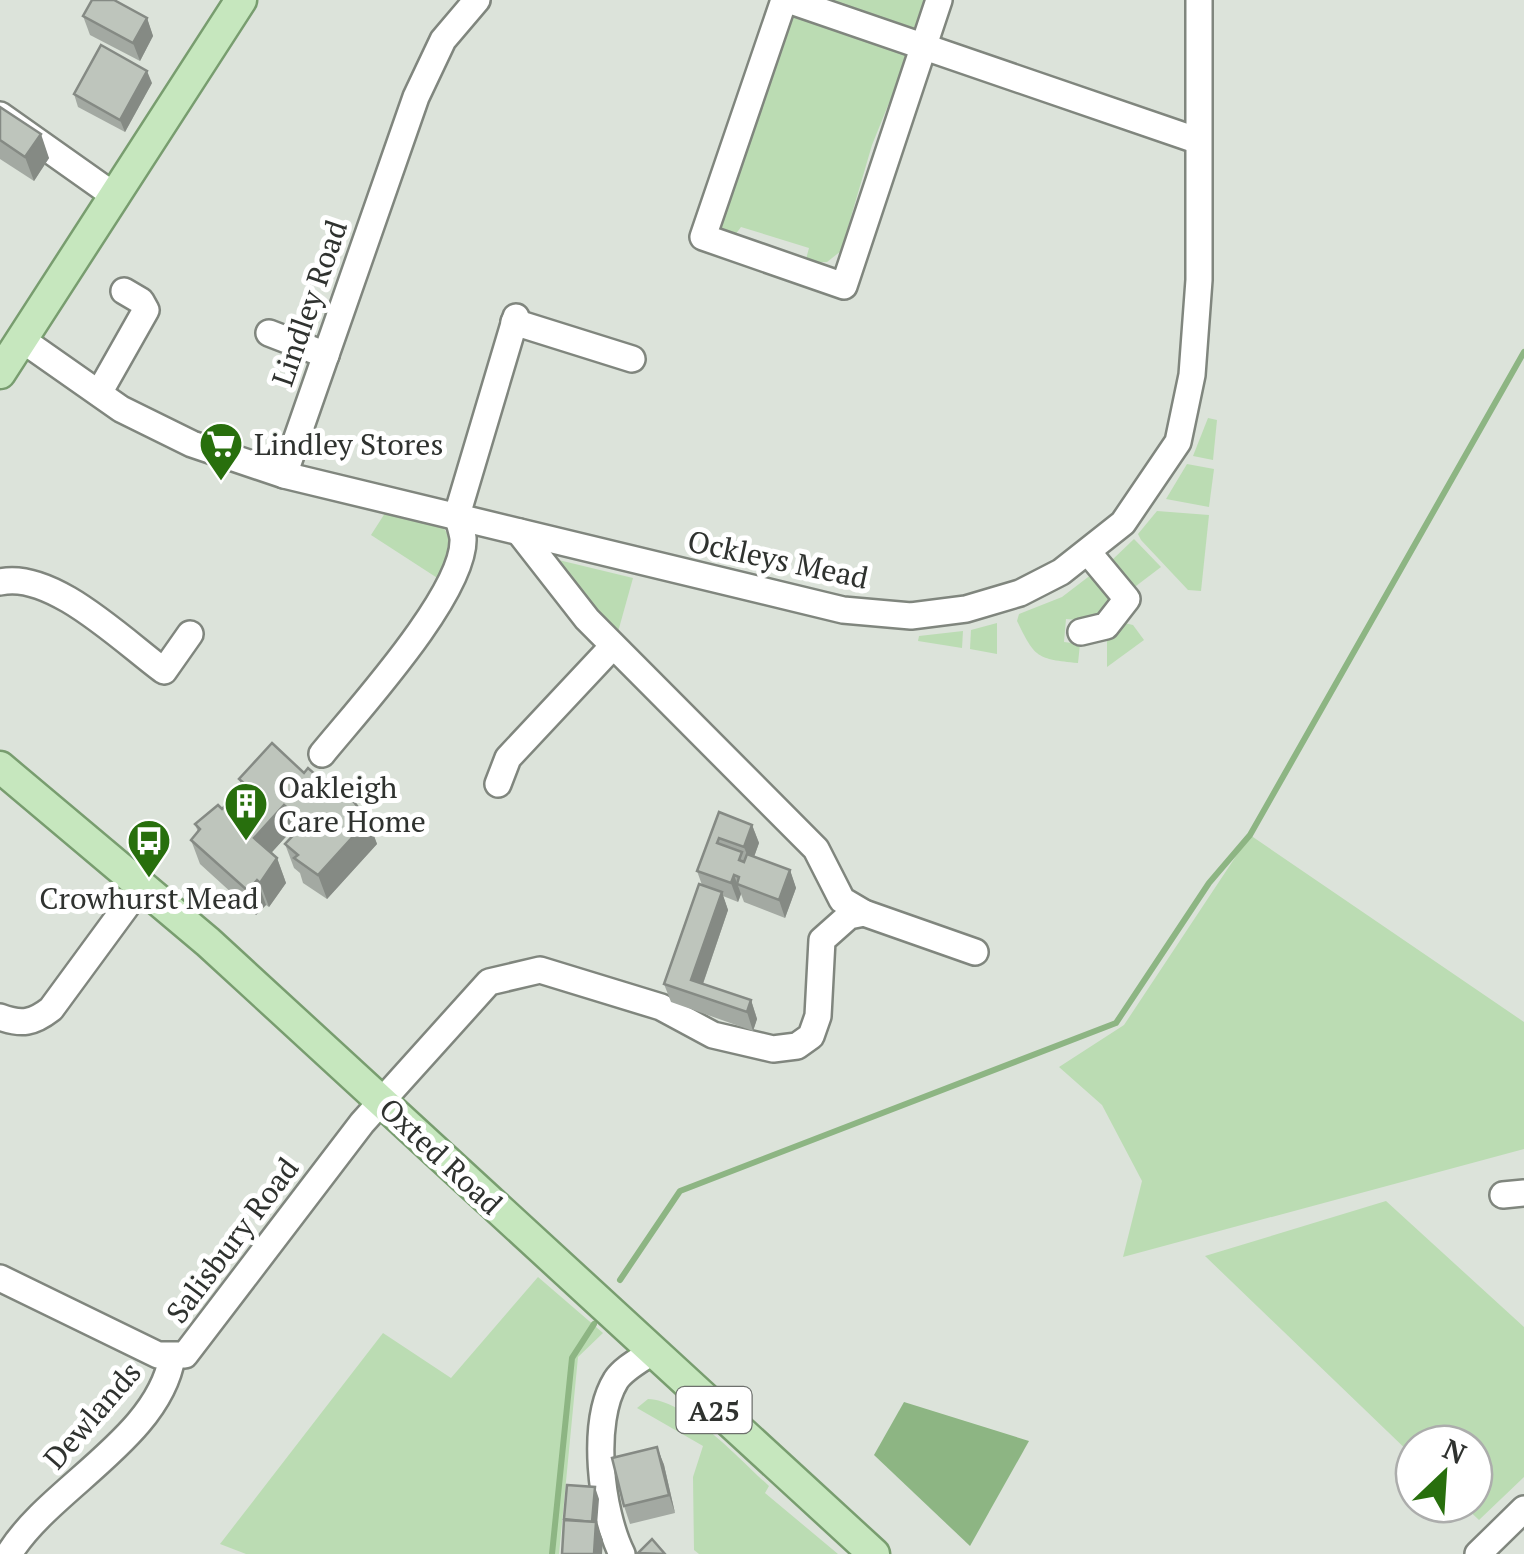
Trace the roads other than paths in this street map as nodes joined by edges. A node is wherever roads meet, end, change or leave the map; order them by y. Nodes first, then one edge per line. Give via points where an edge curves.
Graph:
1 (240, 0) edge
2 (786, 0) edge
3 (939, 0) edge
4 (1199, 0) edge
5 (466, 4) edge
6 (924, 44) junction
7 (0, 115) edge
8 (1196, 140) junction
9 (116, 197) junction
10 (124, 290) dead end
11 (269, 334) dead end
12 (24, 341) junction
13 (326, 355) junction
14 (632, 358) dead end
15 (0, 373) edge
16 (98, 393) junction
17 (284, 475) junction
18 (457, 515) junction
19 (519, 532) junction
20 (1088, 552) junction
21 (0, 582) edge
22 (1081, 632) dead end
23 (190, 634) dead end
24 (612, 646) junction
25 (322, 754) dead end
26 (4, 779) edge
27 (498, 784) dead end
28 (142, 886) junction
29 (864, 913) junction
30 (975, 952) dead end
31 (0, 1017) edge
32 (381, 1100) junction
33 (0, 1278) edge
34 (653, 1351) junction
35 (172, 1357) junction
36 (1524, 1509) edge
37 (10, 1554) edge
38 (622, 1554) edge
39 (874, 1554) edge
40 (1478, 1554) edge

1 - 9 main road
2 - 6 street
2 - 6 street via 703,238 844,286
3 - 6 street
4 - 8 street, Ockleys Mead
5 - 13 street, Lindley Road via 416,97
6 - 8 street
7 - 9 street
8 - 20 street, Ockleys Mead via 1199,280 1192,375 1178,442 1123,523
9 - 12 main road
10 - 16 street via 146,310
11 - 13 street
12 - 15 main road
12 - 16 street
13 - 17 street, Lindley Road
14 - 18 street via 515,320
16 - 17 street via 192,444
17 - 18 street, Ockleys Mead
18 - 19 street, Ockleys Mead
18 - 25 street via 463,540 454,575 384,679
19 - 20 street, Ockleys Mead via 843,610 912,616 1020,594
19 - 24 street
20 - 22 street via 1138,594 1106,626
21 - 23 street via 30,580 58,593 164,671
24 - 27 street via 508,758
24 - 29 street via 816,849 842,900
26 - 28 main road, Oxted Road / A25
28 - 31 street via 51,1008 35,1021
28 - 32 main road, Oxted Road / A25
29 - 30 street
29 - 32 street, Salisbury Road via 850,916 822,940 818,1016 797,1046 773,1050 712,1035 661,1008 540,970 489,982
32 - 34 main road, Oxted Road / A25
32 - 35 street, Salisbury Road via 186,1355
33 - 35 street, Salisbury Road
34 - 38 street via 618,1377 600,1420 610,1528
34 - 39 main road, Oxted Road / A25
35 - 37 street, Dewlands via 168,1382 110,1454
36 - 40 street

